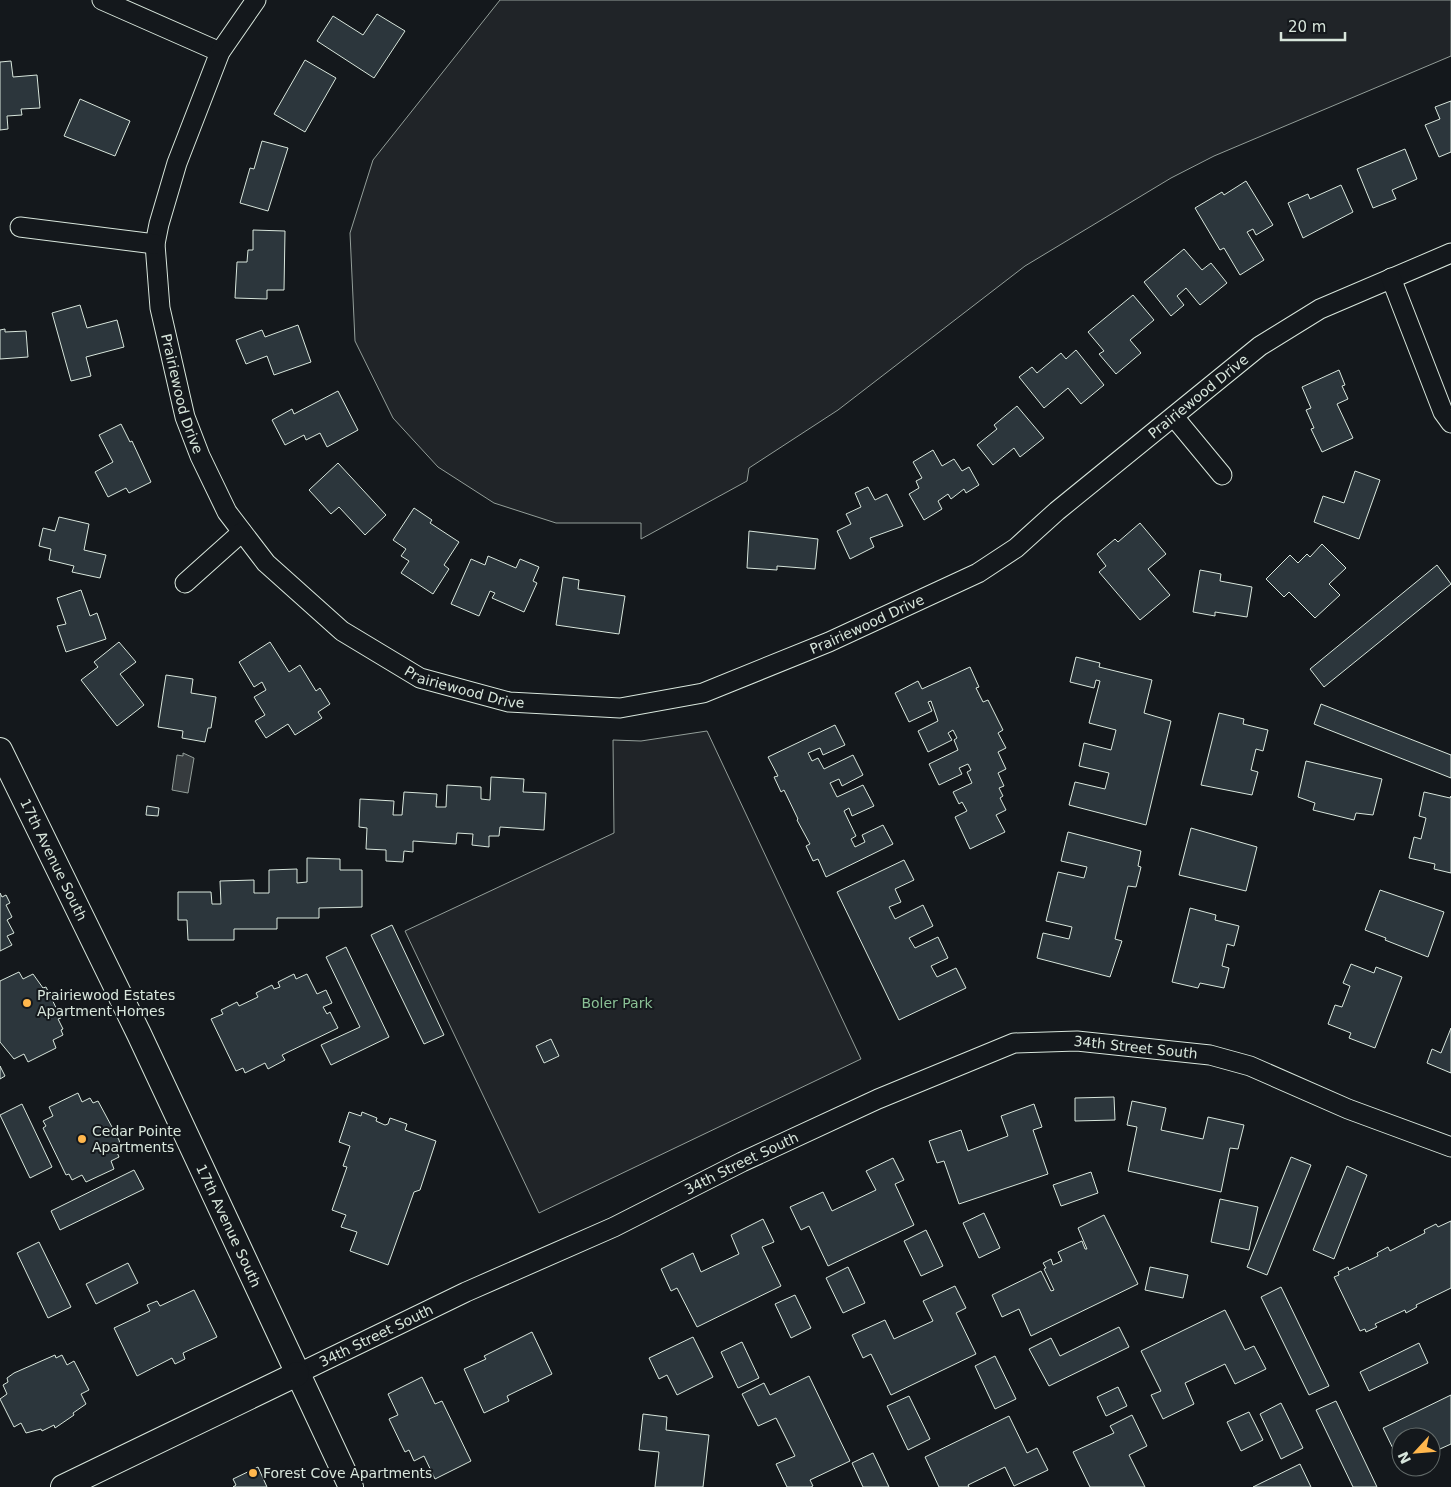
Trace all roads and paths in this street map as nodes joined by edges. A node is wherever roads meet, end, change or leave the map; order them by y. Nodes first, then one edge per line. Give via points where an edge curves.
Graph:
1 (102, 0) edge
2 (256, 0) edge
3 (220, 52) junction
4 (20, 227) dead end
5 (156, 244) junction
6 (1451, 253) edge
7 (1391, 278) junction
8 (1174, 417) junction
9 (1451, 423) edge
10 (1222, 474) dead end
11 (242, 532) junction
12 (185, 583) dead end
13 (0, 750) edge
14 (1451, 1147) edge
15 (297, 1374) junction
16 (64, 1487) edge
17 (351, 1487) edge

1 - 3 street
2 - 3 street, Prairiewood Drive
3 - 5 street, Prairiewood Drive via 177,163
4 - 5 street
5 - 11 street, Prairiewood Drive via 160,308 185,417 227,512
6 - 7 street, Prairiewood Drive
7 - 8 street, Prairiewood Drive via 1320,309 1260,346
7 - 9 street via 1443,412
8 - 10 street
8 - 11 street, Prairiewood Drive via 1016,548 978,573 829,642 703,693 620,708 509,702 420,678 342,631 266,563
11 - 12 street
13 - 15 street, 17th Avenue South via 139,1034
14 - 15 street, 34th Street South via 1348,1109 1250,1066 1210,1055 1077,1041 1014,1043 878,1099 742,1162 614,1227 466,1292
15 - 16 street, 34th Street South
15 - 17 street, 17th Avenue South

